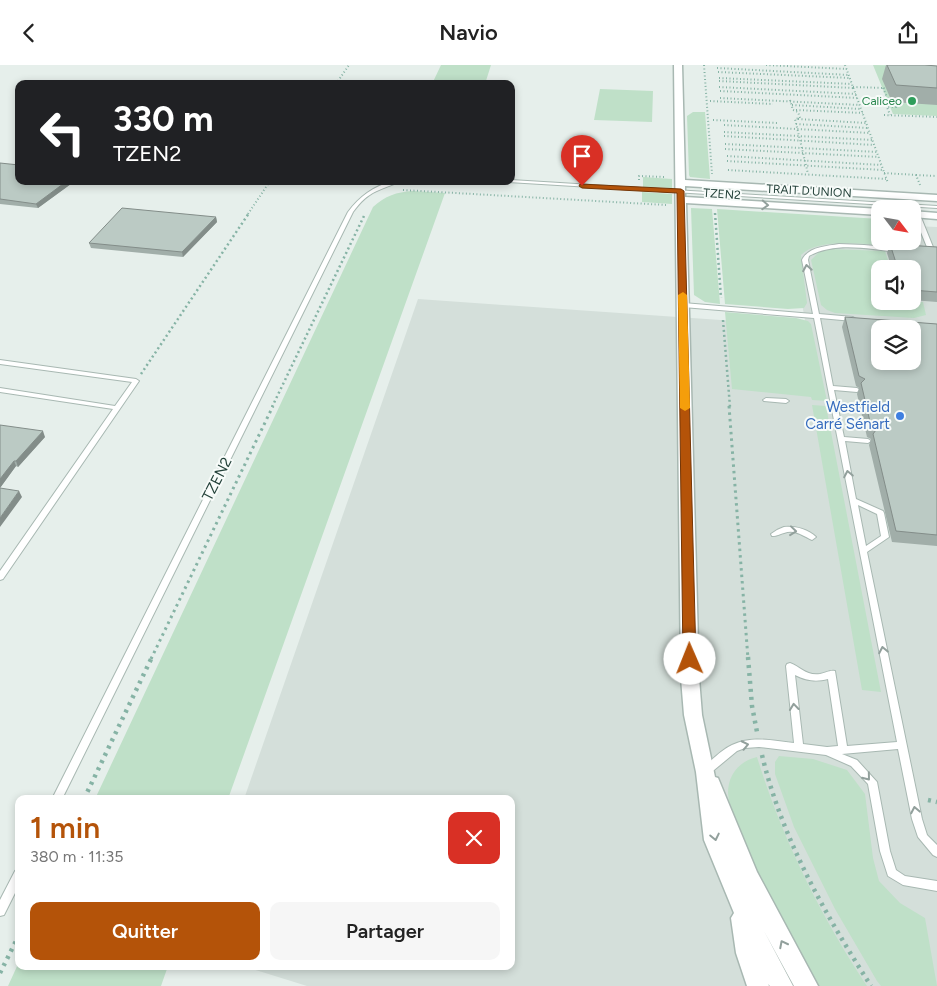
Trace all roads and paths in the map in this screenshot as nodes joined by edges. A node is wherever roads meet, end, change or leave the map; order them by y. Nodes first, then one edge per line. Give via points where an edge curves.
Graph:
1 (349, 65) edge
2 (678, 65) edge
3 (704, 65) edge
4 (766, 65) edge
5 (783, 65) edge
6 (838, 65) edge
7 (845, 65) edge
8 (717, 68) dead end
9 (847, 69) junction
10 (784, 71) junction
11 (718, 72) dead end
12 (785, 75) junction
13 (849, 75) junction
14 (718, 78) dead end
15 (850, 78) junction
16 (339, 80) edge
17 (719, 81) dead end
18 (786, 81) junction
19 (787, 85) junction
20 (853, 86) junction
21 (719, 87) dead end
22 (883, 88) junction
23 (890, 89) edge
24 (720, 91) dead end
25 (788, 91) junction
26 (856, 94) junction
27 (789, 95) junction
28 (720, 97) dead end
29 (857, 98) junction
30 (710, 101) dead end
31 (791, 101) junction
32 (773, 104) dead end
33 (792, 105) junction
34 (860, 105) junction
35 (861, 109) junction
36 (793, 110) junction
37 (863, 113) junction
38 (884, 115) dead end
39 (890, 115) junction
40 (937, 117) edge
41 (795, 119) junction
42 (713, 120) dead end
43 (777, 123) dead end
44 (866, 123) junction
45 (796, 124) junction
46 (724, 125) dead end
47 (868, 128) junction
48 (797, 129) junction
49 (724, 132) dead end
50 (870, 133) junction
51 (724, 136) dead end
52 (799, 136) junction
53 (872, 140) junction
54 (800, 141) junction
55 (725, 144) dead end
56 (874, 145) junction
57 (802, 148) junction
58 (725, 149) dead end
59 (877, 152) junction
60 (803, 153) junction
61 (726, 156) dead end
62 (879, 157) junction
63 (727, 161) dead end
64 (805, 161) junction
65 (881, 165) junction
66 (806, 166) junction
67 (728, 169) dead end
68 (884, 172) junction
69 (808, 174) junction
70 (916, 175) junction
71 (937, 176) edge
72 (809, 179) dead end
73 (886, 179) junction
74 (515, 182) edge
75 (267, 185) edge
76 (384, 185) edge
77 (712, 185) junction
78 (890, 188) dead end
79 (400, 190) dead end
80 (922, 190) dead end
81 (678, 195) junction
82 (937, 198) edge
83 (937, 207) edge
84 (366, 212) dead end
85 (871, 212) edge
86 (921, 215) edge
87 (937, 216) edge
88 (921, 227) edge
89 (871, 248) edge
90 (922, 251) edge
91 (934, 252) edge
92 (683, 305) junction
93 (817, 315) junction
94 (858, 319) edge
95 (0, 362) edge
96 (136, 381) junction
97 (831, 388) junction
98 (0, 390) edge
99 (857, 390) dead end
100 (766, 400) dead end
101 (786, 401) dead end
102 (117, 408) junction
103 (841, 439) junction
104 (868, 441) dead end
105 (854, 500) junction
106 (775, 534) dead end
107 (812, 537) dead end
108 (864, 551) junction
109 (0, 577) edge
110 (902, 745) junction
111 (799, 748) junction
112 (843, 750) junction
113 (827, 751) junction
114 (706, 772) junction
115 (58, 795) edge
116 (86, 795) edge
117 (937, 852) edge
118 (15, 882) edge
119 (937, 886) edge
120 (739, 902) junction
121 (0, 911) edge
122 (15, 943) edge
123 (0, 973) edge
124 (758, 986) edge
125 (782, 986) edge
126 (807, 986) edge

1 - 16 path
2 - 81 street
3 - 77 path
4 - 5 path
5 - 9 path
5 - 10 path
6 - 7 path
7 - 9 path
8 - 10 path
9 - 13 path
10 - 12 path
10 - 13 path
11 - 12 path
12 - 15 path
12 - 18 path
13 - 15 path
14 - 18 path
15 - 20 path
17 - 19 path
18 - 19 path
18 - 20 path
19 - 20 path
19 - 25 path
20 - 22 path
20 - 26 path
21 - 25 path
22 - 23 path
22 - 39 path via 896,107 887,107
24 - 27 path
25 - 26 path
25 - 27 path
26 - 29 path
27 - 29 path
27 - 31 path
28 - 31 path
29 - 34 path
30 - 32 path
31 - 33 path
31 - 34 path
33 - 35 path
33 - 36 path
34 - 35 path
35 - 37 path
36 - 37 path
36 - 41 path via 800,118
37 - 44 path
38 - 39 path
39 - 40 path
41 - 44 path
41 - 45 path
42 - 43 path
44 - 47 path
45 - 47 path
45 - 48 path
46 - 48 path
47 - 50 path
48 - 50 path
48 - 52 path
49 - 52 path
50 - 53 path
51 - 54 path
52 - 53 path
52 - 54 path
53 - 56 path
54 - 56 path
54 - 57 path
55 - 57 path
56 - 59 path
57 - 59 path
57 - 60 path
58 - 60 path
59 - 62 path
60 - 62 path
60 - 64 path
61 - 64 path
62 - 65 path
63 - 66 path
64 - 65 path
64 - 66 path
65 - 68 path
66 - 68 path
66 - 69 path
67 - 69 path
68 - 70 path
68 - 73 path
69 - 72 path
69 - 73 path
70 - 71 path
70 - 80 path
73 - 78 path
74 - 81 lane, TZEN2
75 - 96 path
76 - 115 lane, TZEN2 via 365,194 351,213
77 - 81 street, TRAIT D'UNION
77 - 82 street, TRAIT D'UNION
79 - 81 path
81 - 83 lane, TZEN2
81 -> 85 street, TRAIT D'UNION
81 - 92 street
84 - 116 path
86 - 87 street
88 - 91 lane
93 -> 89 lane via 807,255 821,247
90 - 91 lane
92 - 93 lane
92 - 114 street via 690,678 693,715
93 - 94 lane
93 - 97 lane
95 - 96 lane
96 - 102 lane
97 - 99 lane
97 - 103 lane
98 - 102 lane
100 - 101 lane
102 - 109 lane
103 - 104 lane
105 -> 103 lane
105 - 108 lane
105 - 108 lane via 880,513 885,537
106 -> 107 lane via 792,529
110 -> 108 lane
110 - 112 lane
117 -> 110 lane via 923,837 917,819
111 -> 112 lane via 790,666 811,678 832,673
111 - 113 lane
114 -> 111 lane via 734,748 746,744
112 - 113 lane
113 -> 119 lane via 854,763 872,782 892,873 903,880
114 -> 120 street via 714,840
126 -> 114 street via 742,863
118 - 121 lane
120 - 124 street via 747,953
120 - 125 street
122 - 123 path

